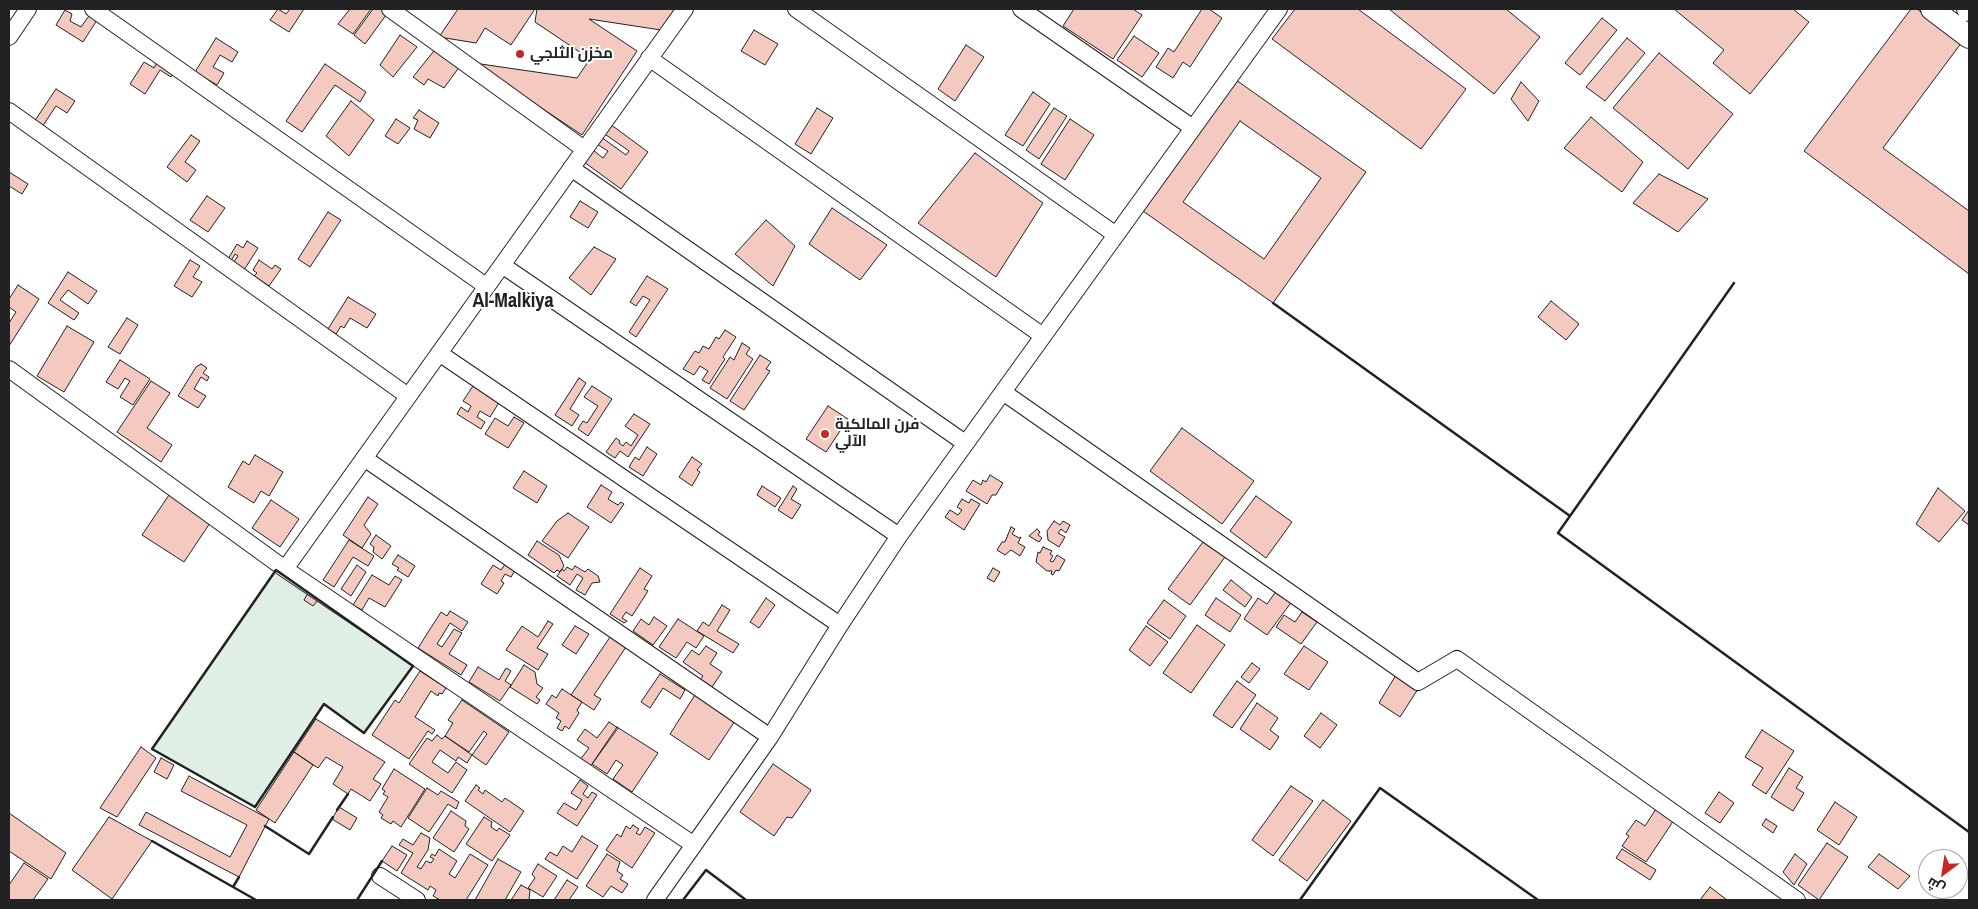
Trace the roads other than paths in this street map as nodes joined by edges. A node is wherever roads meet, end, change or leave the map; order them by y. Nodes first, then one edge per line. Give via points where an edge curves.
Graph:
1 (28, 9) edge
2 (93, 9) edge
3 (390, 9) edge
4 (685, 9) edge
5 (796, 9) edge
6 (1021, 9) edge
7 (1279, 9) edge
8 (1932, 9) edge
9 (9, 37) edge
10 (1969, 37) edge
11 (649, 58) junction
12 (9, 111) edge
13 (1193, 128) junction
14 (584, 149) junction
15 (571, 168) junction
16 (1116, 235) junction
17 (502, 265) junction
18 (486, 286) junction
19 (1043, 336) junction
20 (439, 353) junction
21 (9, 369) edge
22 (1003, 392) junction
23 (408, 396) junction
24 (965, 443) junction
25 (364, 458) junction
26 (899, 536) junction
27 (285, 569) junction
28 (840, 624) junction
29 (770, 737) junction
30 (694, 846) junction
31 (380, 876) dead end
32 (417, 900) edge
33 (655, 900) edge
34 (1797, 900) edge

1 - 9 street
2 - 18 street
3 - 14 street
4 - 11 street
5 - 16 street
6 - 13 street
7 - 13 street
8 - 10 main road
11 - 14 street
11 - 19 street
12 - 23 street
13 - 16 street
14 - 15 street
15 - 17 street
15 - 24 street
16 - 19 street
17 - 18 street
17 - 26 street
18 - 20 street
19 - 22 street
20 - 23 street
20 - 28 street
21 - 27 street
22 - 24 street
22 - 34 street via 1418,682 1457,659
23 - 25 street
24 - 26 street
25 - 27 street
25 - 29 street
26 - 28 street
27 - 30 street
28 - 29 street
29 - 30 street
30 - 33 street
31 - 32 street

